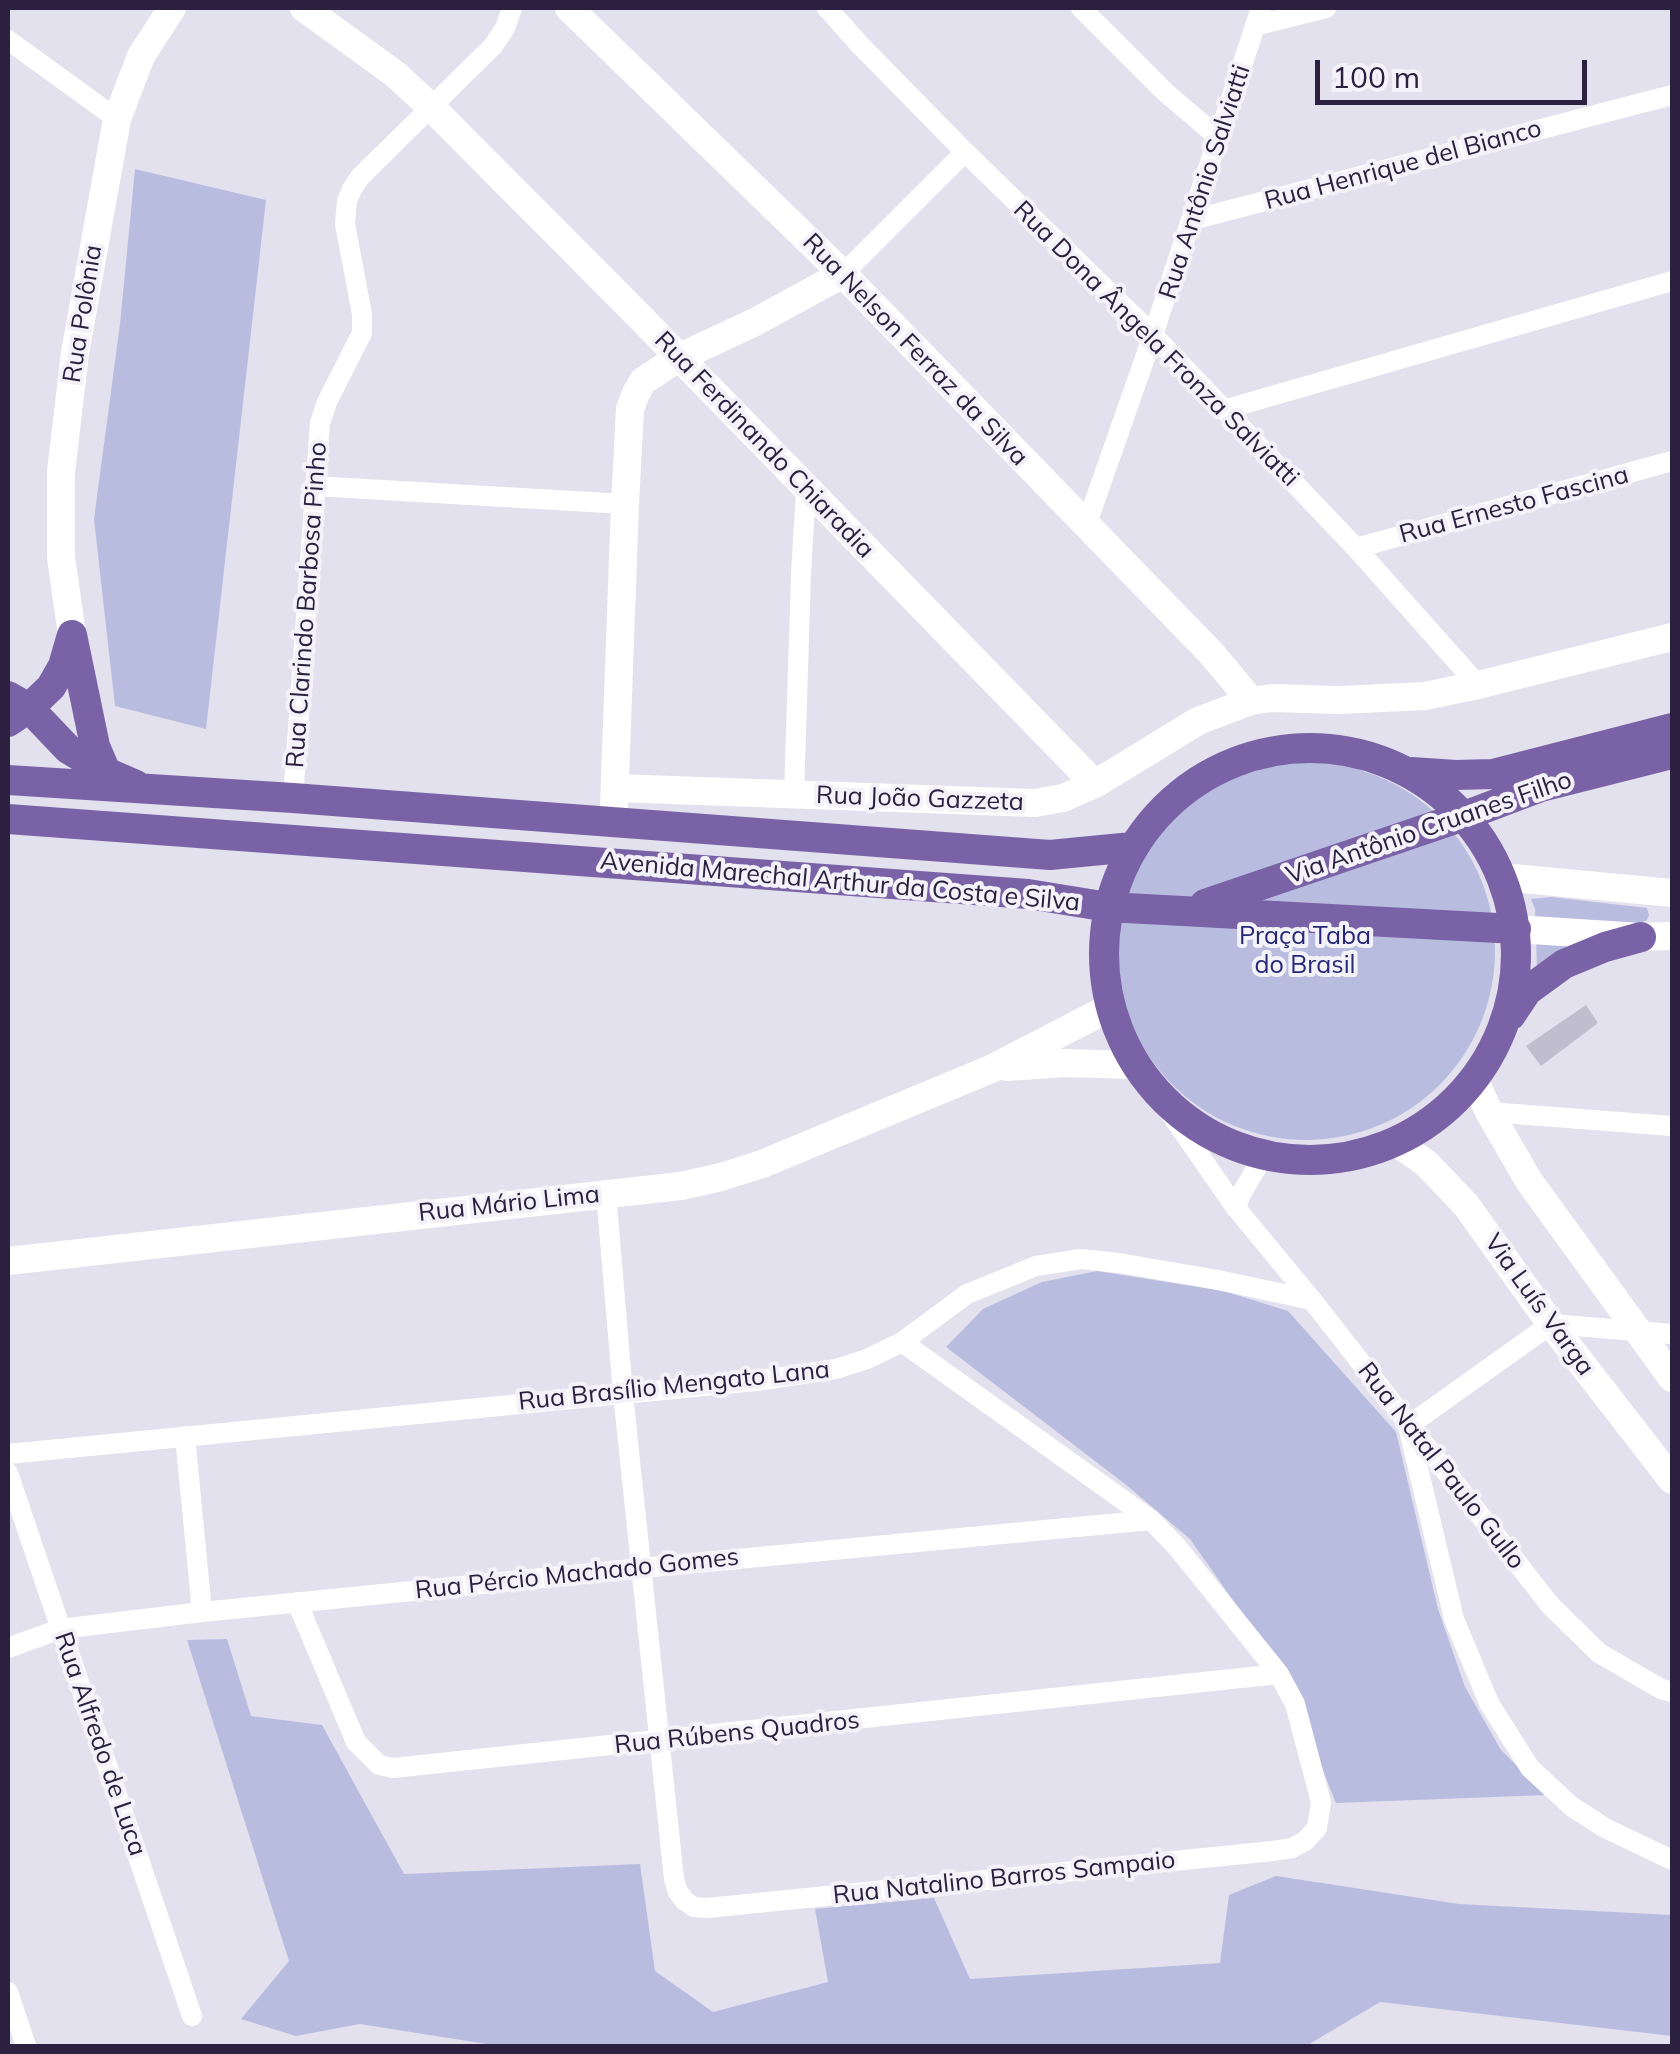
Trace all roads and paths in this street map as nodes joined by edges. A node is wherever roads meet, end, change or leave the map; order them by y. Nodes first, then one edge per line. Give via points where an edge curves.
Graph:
1 (172, 8) edge
2 (304, 8) edge
3 (512, 8) edge
4 (569, 8) edge
5 (827, 8) edge
6 (1081, 8) edge
7 (1326, 8) edge
8 (1260, 16) edge
9 (8, 40) edge
10 (1672, 95) edge
11 (431, 107) junction
12 (117, 119) junction
13 (1218, 137) junction
14 (965, 152) junction
15 (1192, 220) junction
16 (843, 274) junction
17 (1672, 281) edge
18 (1154, 335) junction
19 (678, 358) junction
20 (1223, 410) junction
21 (1672, 461) edge
22 (314, 486) junction
23 (806, 490) junction
24 (625, 504) junction
25 (1086, 526) junction
26 (1356, 548) junction
27 (72, 635) junction
28 (1672, 637) edge
29 (1478, 686) junction
30 (1251, 701) junction
31 (15, 709) edge
32 (1672, 728) edge
33 (1672, 754) edge
34 (106, 772) junction
35 (1408, 772) junction
36 (8, 780) edge
37 (1095, 784) junction
38 (616, 788) junction
39 (148, 791) junction
40 (794, 796) junction
41 (293, 798) junction
42 (1512, 798) junction
43 (1464, 816) junction
44 (8, 818) edge
45 (600, 821) junction
46 (1486, 845) junction
47 (1132, 848) junction
48 (584, 860) junction
49 (1502, 878) junction
50 (1672, 892) edge
51 (1053, 899) junction
52 (1108, 906) junction
53 (1188, 910) junction
54 (1516, 930) junction
55 (1661, 936) edge
56 (1102, 954) junction
57 (1109, 1008) junction
58 (1504, 1026) junction
59 (1134, 1064) junction
60 (991, 1069) junction
61 (1474, 1079) junction
62 (1160, 1097) junction
63 (1489, 1112) junction
64 (1672, 1126) edge
65 (1396, 1142) junction
66 (1264, 1156) junction
67 (606, 1194) junction
68 (1236, 1208) junction
69 (8, 1261) edge
70 (1312, 1300) junction
71 (1551, 1324) junction
72 (1638, 1332) junction
73 (1672, 1334) edge
74 (902, 1342) junction
75 (1672, 1378) edge
76 (624, 1394) junction
77 (1408, 1426) junction
78 (185, 1436) junction
79 (8, 1454) edge
80 (8, 1473) edge
81 (1672, 1480) edge
82 (1150, 1520) junction
83 (642, 1568) junction
84 (297, 1602) junction
85 (202, 1612) junction
86 (60, 1629) junction
87 (8, 1648) edge
88 (1278, 1674) junction
89 (1672, 1692) edge
90 (660, 1741) junction
91 (1672, 1860) edge
92 (8, 1992) edge
93 (192, 2016) dead end
94 (26, 2046) edge

1 - 12 street, Rua Polônia via 141,56
2 - 11 street, Rua Ferdinando Chiaradia
3 - 11 street, Rua Clarindo Barbosa Pinho via 493,46
4 - 16 street, Rua Nelson Ferraz da Silva
5 - 14 street, Rua Dona Ângela Fronza Salviatti
6 - 13 street
7 - 8 street
8 - 13 street, Rua Antônio Salviatti
9 - 12 street
10 - 15 street, Rua Henrique del Bianco
11 - 19 street, Rua Ferdinando Chiaradia
11 - 22 street, Rua Clarindo Barbosa Pinho via 352,188 345,224 362,333 320,423
12 - 27 street, Rua Polônia via 61,472
13 - 15 street, Rua Antônio Salviatti
14 - 16 street
14 - 18 street, Rua Dona Ângela Fronza Salviatti
15 - 18 street, Rua Antônio Salviatti
16 - 19 street
16 - 25 street, Rua Nelson Ferraz da Silva
17 - 20 street
18 - 20 street, Rua Dona Ângela Fronza Salviatti
18 - 25 street, Rua Antônio Salviatti
19 - 23 street, Rua Ferdinando Chiaradia
19 - 24 street via 643,382 630,409
20 - 26 street, Rua Dona Ângela Fronza Salviatti
21 - 26 street, Rua Ernesto Fascina
22 - 24 street
22 - 41 street, Rua Clarindo Barbosa Pinho
23 - 37 street, Rua Ferdinando Chiaradia
23 - 40 street
24 - 38 street
25 - 30 street, Rua Nelson Ferraz da Silva
26 - 29 street, Rua Dona Ângela Fronza Salviatti
27 - 31 main road via 52,687
27 - 34 main road via 89,726
28 - 29 street, Rua João Gazzeta
29 - 30 street, Rua João Gazzeta via 1426,696
30 - 37 street, Rua João Gazzeta via 1198,721
31 - 34 main road
32 - 35 main road, Via Antônio Cruanes Filho via 1493,774
33 - 42 main road, Via Antônio Cruanes Filho
34 - 39 main road
35 - 43 main road
35 - 47 main road via 1376,758 1307,747 1238,760 1178,795
36 - 39 main road, Avenida Marechal Arthur da Costa e Silva
37 - 40 street, Rua João Gazzeta via 1035,803
38 - 40 street, Rua João Gazzeta
38 - 45 street
39 - 41 main road, Avenida Marechal Arthur da Costa e Silva
41 - 45 main road, Avenida Marechal Arthur da Costa e Silva
42 - 43 main road, Via Antônio Cruanes Filho
42 - 46 main road via 1495,817
43 - 46 main road
43 - 53 main road, Via Antônio Cruanes Filho
44 - 48 main road, Avenida Marechal Arthur da Costa e Silva
45 - 47 main road, Avenida Marechal Arthur da Costa e Silva via 1050,855
45 - 48 main road
46 - 49 main road
47 - 52 main road
48 - 51 main road, Avenida Marechal Arthur da Costa e Silva
49 - 50 street
49 - 54 main road
50 - 55 street
51 - 52 main road, Avenida Marechal Arthur da Costa e Silva
51 - 56 main road via 1075,916
52 - 53 main road, Avenida Marechal Arthur da Costa e Silva
52 - 56 main road
53 - 54 main road, Avenida Marechal Arthur da Costa e Silva
54 - 55 street, Avenida Marechal Arthur da Costa e Silva
54 - 58 main road via 1516,978
55 - 58 main road via 1564,964 1527,991
56 - 57 main road
57 - 59 main road
57 - 60 street, Rua Mário Lima
58 - 61 main road
59 - 60 street, Rua Mário Lima
59 - 62 main road
60 - 67 street, Rua Mário Lima via 762,1164 681,1186
61 - 63 street
61 - 65 main road
62 - 66 main road via 1225,1143
62 - 68 street, Rua Natal Paulo Gullo
63 - 64 street
63 - 72 street via 1528,1181
65 - 66 main road via 1330,1159
65 - 71 street, Via Luís Varga via 1466,1205
66 - 68 street
67 - 69 street, Rua Mário Lima
67 - 76 street
68 - 70 street, Rua Natal Paulo Gullo
70 - 74 street, Rua Brasílio Mengato Lana via 1081,1258 1036,1266 967,1294
70 - 77 street, Rua Natal Paulo Gullo
71 - 72 street
71 - 77 street
71 - 81 street, Via Luís Varga
72 - 73 street
72 - 75 street
74 - 76 street, Rua Brasílio Mengato Lana via 836,1369
74 - 82 street
76 - 78 street, Rua Brasílio Mengato Lana
76 - 83 street
77 - 89 street, Rua Natal Paulo Gullo via 1550,1605 1598,1654
77 - 91 street via 1454,1619 1488,1703 1530,1768 1570,1806
78 - 79 street, Rua Brasílio Mengato Lana
78 - 85 street
80 - 86 street, Rua Alfredo de Luca
82 - 83 street, Rua Pércio Machado Gomes
82 - 88 street
83 - 84 street, Rua Pércio Machado Gomes
83 - 90 street
84 - 85 street, Rua Pércio Machado Gomes
84 - 90 street, Rua Rúbens Quadros via 356,1742 379,1764 393,1768
85 - 86 street, Rua Pércio Machado Gomes
86 - 87 street, Rua Pércio Machado Gomes
86 - 93 street, Rua Alfredo de Luca
88 - 90 street, Rua Rúbens Quadros
88 - 90 street, Rua Natalino Barros Sampaio via 1295,1704 1321,1815 1304,1841 1273,1851 694,1907 674,1878
92 - 94 street

